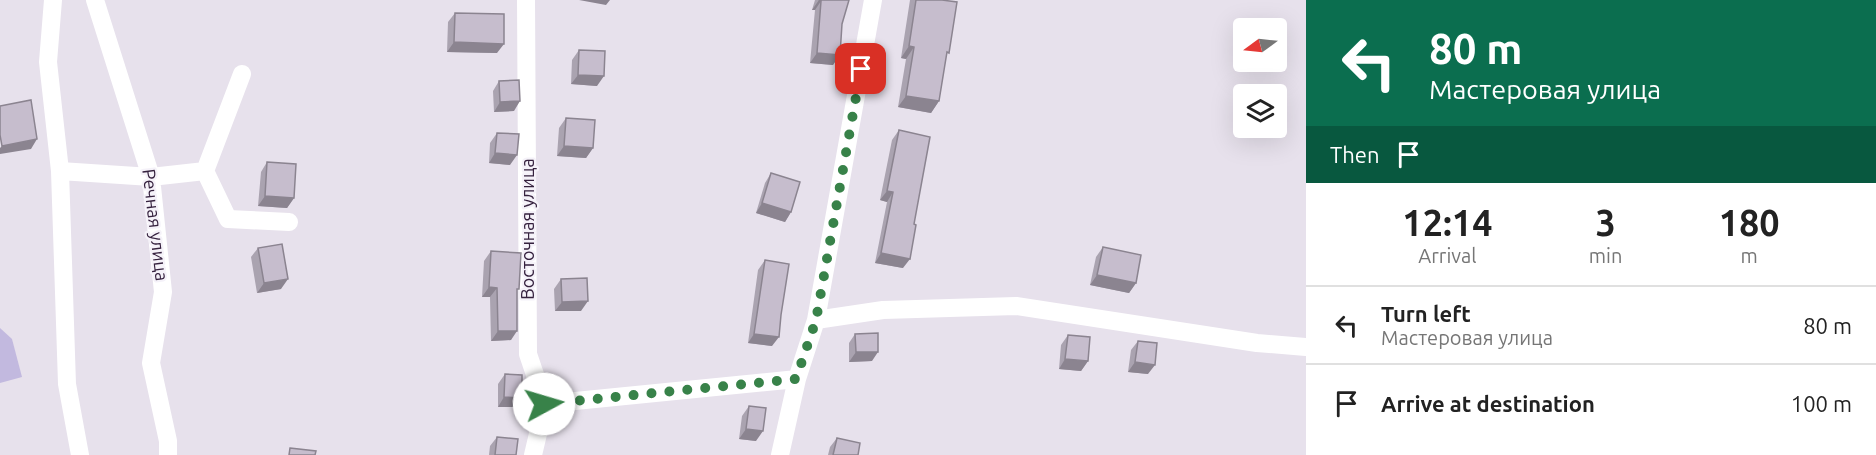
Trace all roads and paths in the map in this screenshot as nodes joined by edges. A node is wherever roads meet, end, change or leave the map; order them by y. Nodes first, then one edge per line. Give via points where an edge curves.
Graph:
1 (53, 0) edge
2 (95, 0) edge
3 (526, 0) edge
4 (873, 0) edge
5 (242, 74) dead end
6 (60, 171) junction
7 (205, 171) junction
8 (151, 177) junction
9 (289, 222) dead end
10 (816, 320) junction
11 (1306, 347) edge
12 (796, 379) junction
13 (544, 404) junction
14 (80, 455) edge
15 (168, 455) edge
16 (533, 455) edge
17 (780, 455) edge

1 - 6 street via 48,62
2 - 8 street, Речная улица
3 - 13 street, Восточная улица via 528,354
4 - 10 street
5 - 7 street
6 - 8 street
6 - 14 street via 67,384
7 - 8 street
7 - 9 street via 228,219
8 - 15 street, Речная улица via 163,292 151,363
10 - 11 street via 883,310 1016,306
10 - 12 street
12 - 13 street
12 - 17 street
13 - 16 street, Восточная улица

